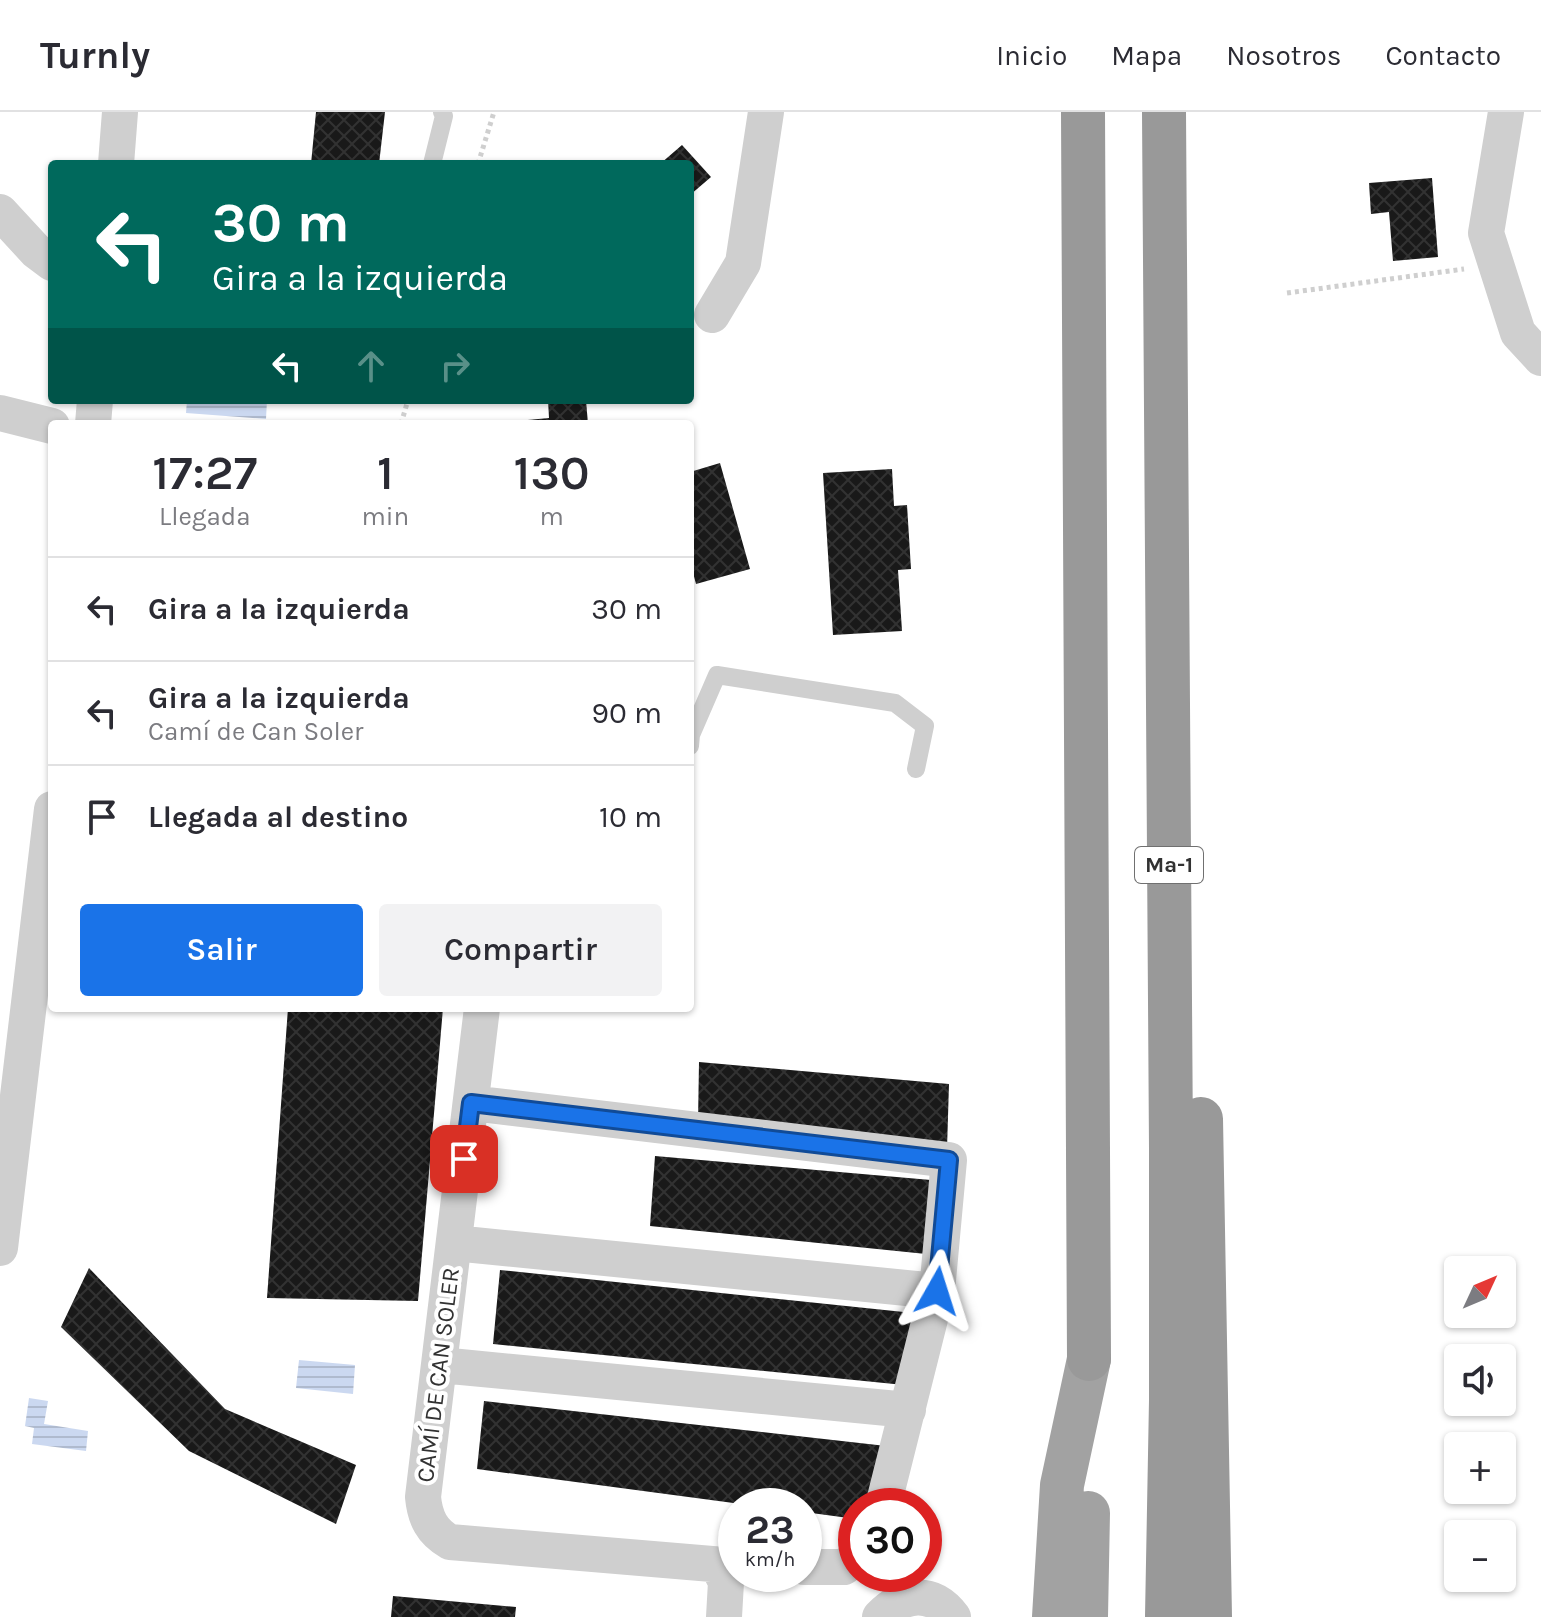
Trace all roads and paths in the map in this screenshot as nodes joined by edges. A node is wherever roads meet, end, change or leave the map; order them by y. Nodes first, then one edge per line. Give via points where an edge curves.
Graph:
1 (120, 112) edge
2 (442, 112) edge
3 (494, 112) edge
4 (766, 112) edge
5 (1083, 112) edge
6 (1164, 112) edge
7 (1506, 112) edge
8 (116, 160) edge
9 (433, 160) edge
10 (479, 160) edge
11 (0, 212) edge
12 (48, 260) edge
13 (1496, 265) junction
14 (1287, 293) dead end
15 (712, 315) dead end
16 (1541, 358) edge
17 (0, 413) edge
18 (48, 425) edge
19 (1167, 638) junction
20 (694, 728) edge
21 (916, 769) dead end
22 (48, 843) edge
23 (482, 1012) edge
24 (471, 1103) junction
25 (454, 1243) junction
26 (0, 1248) edge
27 (937, 1291) junction
28 (1089, 1359) junction
29 (440, 1365) junction
30 (908, 1410) junction
31 (888, 1488) edge
32 (718, 1565) edge
33 (725, 1592) edge
34 (724, 1617) edge
35 (880, 1617) edge
36 (953, 1617) edge
37 (1054, 1617) edge
38 (1086, 1617) edge
39 (1167, 1617) edge
40 (1210, 1617) edge

1 - 8 street
2 - 9 lane
3 - 10 path
4 - 15 street via 743,263
5 - 28 highway
6 - 19 highway, Ma-1
7 - 13 street via 1486,233
11 - 12 street
13 - 14 path
13 - 16 street via 1518,333
17 - 18 street
19 - 39 highway, Ma-1
19 - 40 highway via 1196,849
20 - 21 lane via 717,675 895,703 925,726
22 - 26 street
23 - 24 street, CAMÍ DE CAN SOLER
24 - 25 street, CAMÍ DE CAN SOLER
24 - 27 street via 949,1160
25 - 27 street
25 - 29 street, CAMÍ DE CAN SOLER
27 - 30 street
28 - 37 highway via 1062,1485
28 - 38 highway
29 - 30 street
29 - 32 street, CAMÍ DE CAN SOLER via 423,1497 429,1524 438,1536 450,1542
30 - 31 street
33 - 34 street
35 - 36 street via 915,1596 942,1604

